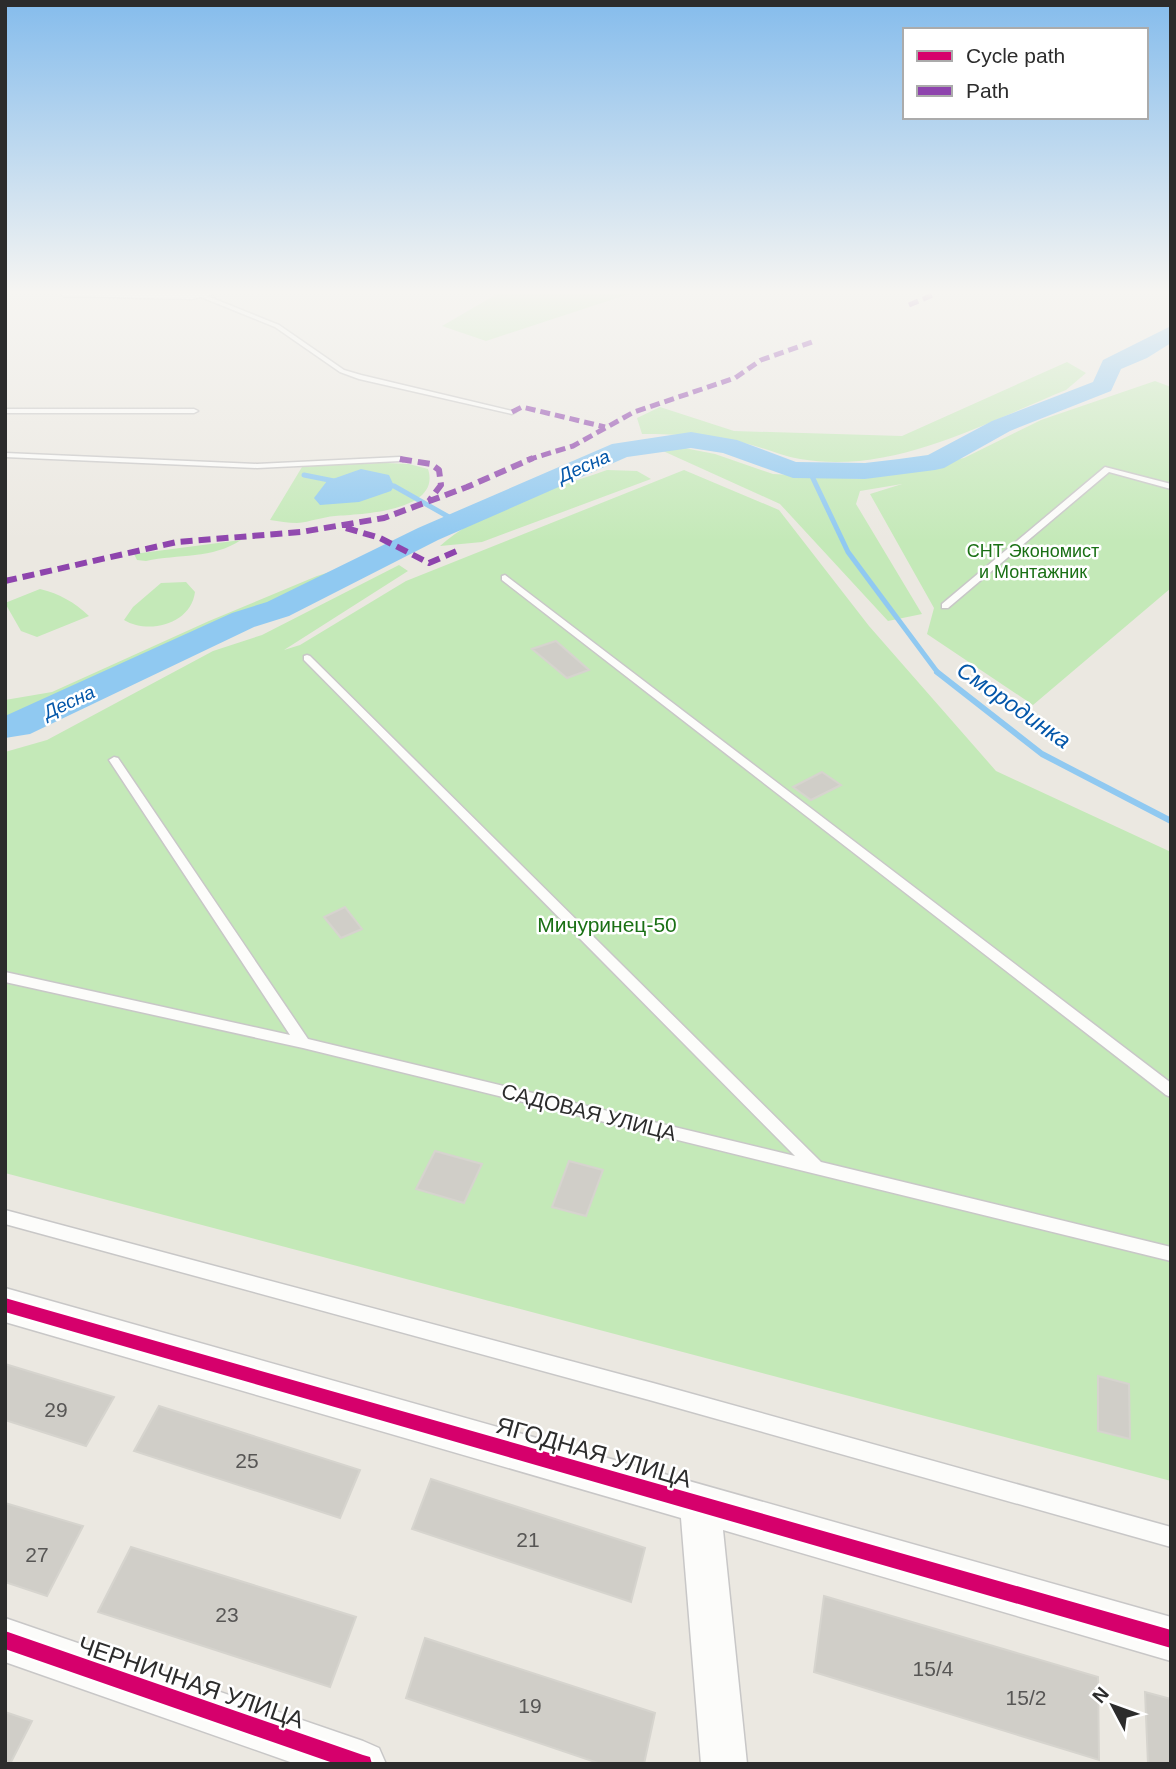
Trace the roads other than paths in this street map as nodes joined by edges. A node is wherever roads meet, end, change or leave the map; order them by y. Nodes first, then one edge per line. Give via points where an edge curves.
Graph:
1 (358, 377) edge
2 (5, 411) edge
3 (194, 411) dead end
4 (512, 412) dead end
5 (5, 454) edge
6 (400, 458) dead end
7 (1171, 486) edge
8 (505, 578) dead end
9 (945, 606) dead end
10 (307, 658) dead end
11 (114, 760) dead end
12 (5, 977) edge
13 (303, 1043) junction
14 (1171, 1091) edge
15 (817, 1168) junction
16 (5, 1217) edge
17 (1171, 1254) edge
18 (5, 1305) edge
19 (701, 1505) junction
20 (1171, 1537) edge
21 (1171, 1639) edge
22 (5, 1640) edge
23 (363, 1764) edge
24 (724, 1764) edge

1 - 4 lane
2 - 3 lane
5 - 6 lane via 257,466
7 - 9 lane via 1108,469
8 - 14 lane
10 - 15 lane
11 - 13 lane
12 - 13 lane, САДОВАЯ УЛИЦА
13 - 15 lane, САДОВАЯ УЛИЦА
15 - 17 lane, САДОВАЯ УЛИЦА
16 - 20 lane
18 - 19 street, ЯГОДНАЯ УЛИЦА
19 - 21 street, ЯГОДНАЯ УЛИЦА
19 - 24 street
22 - 23 street, ЧЕРНИЧНАЯ УЛИЦА

